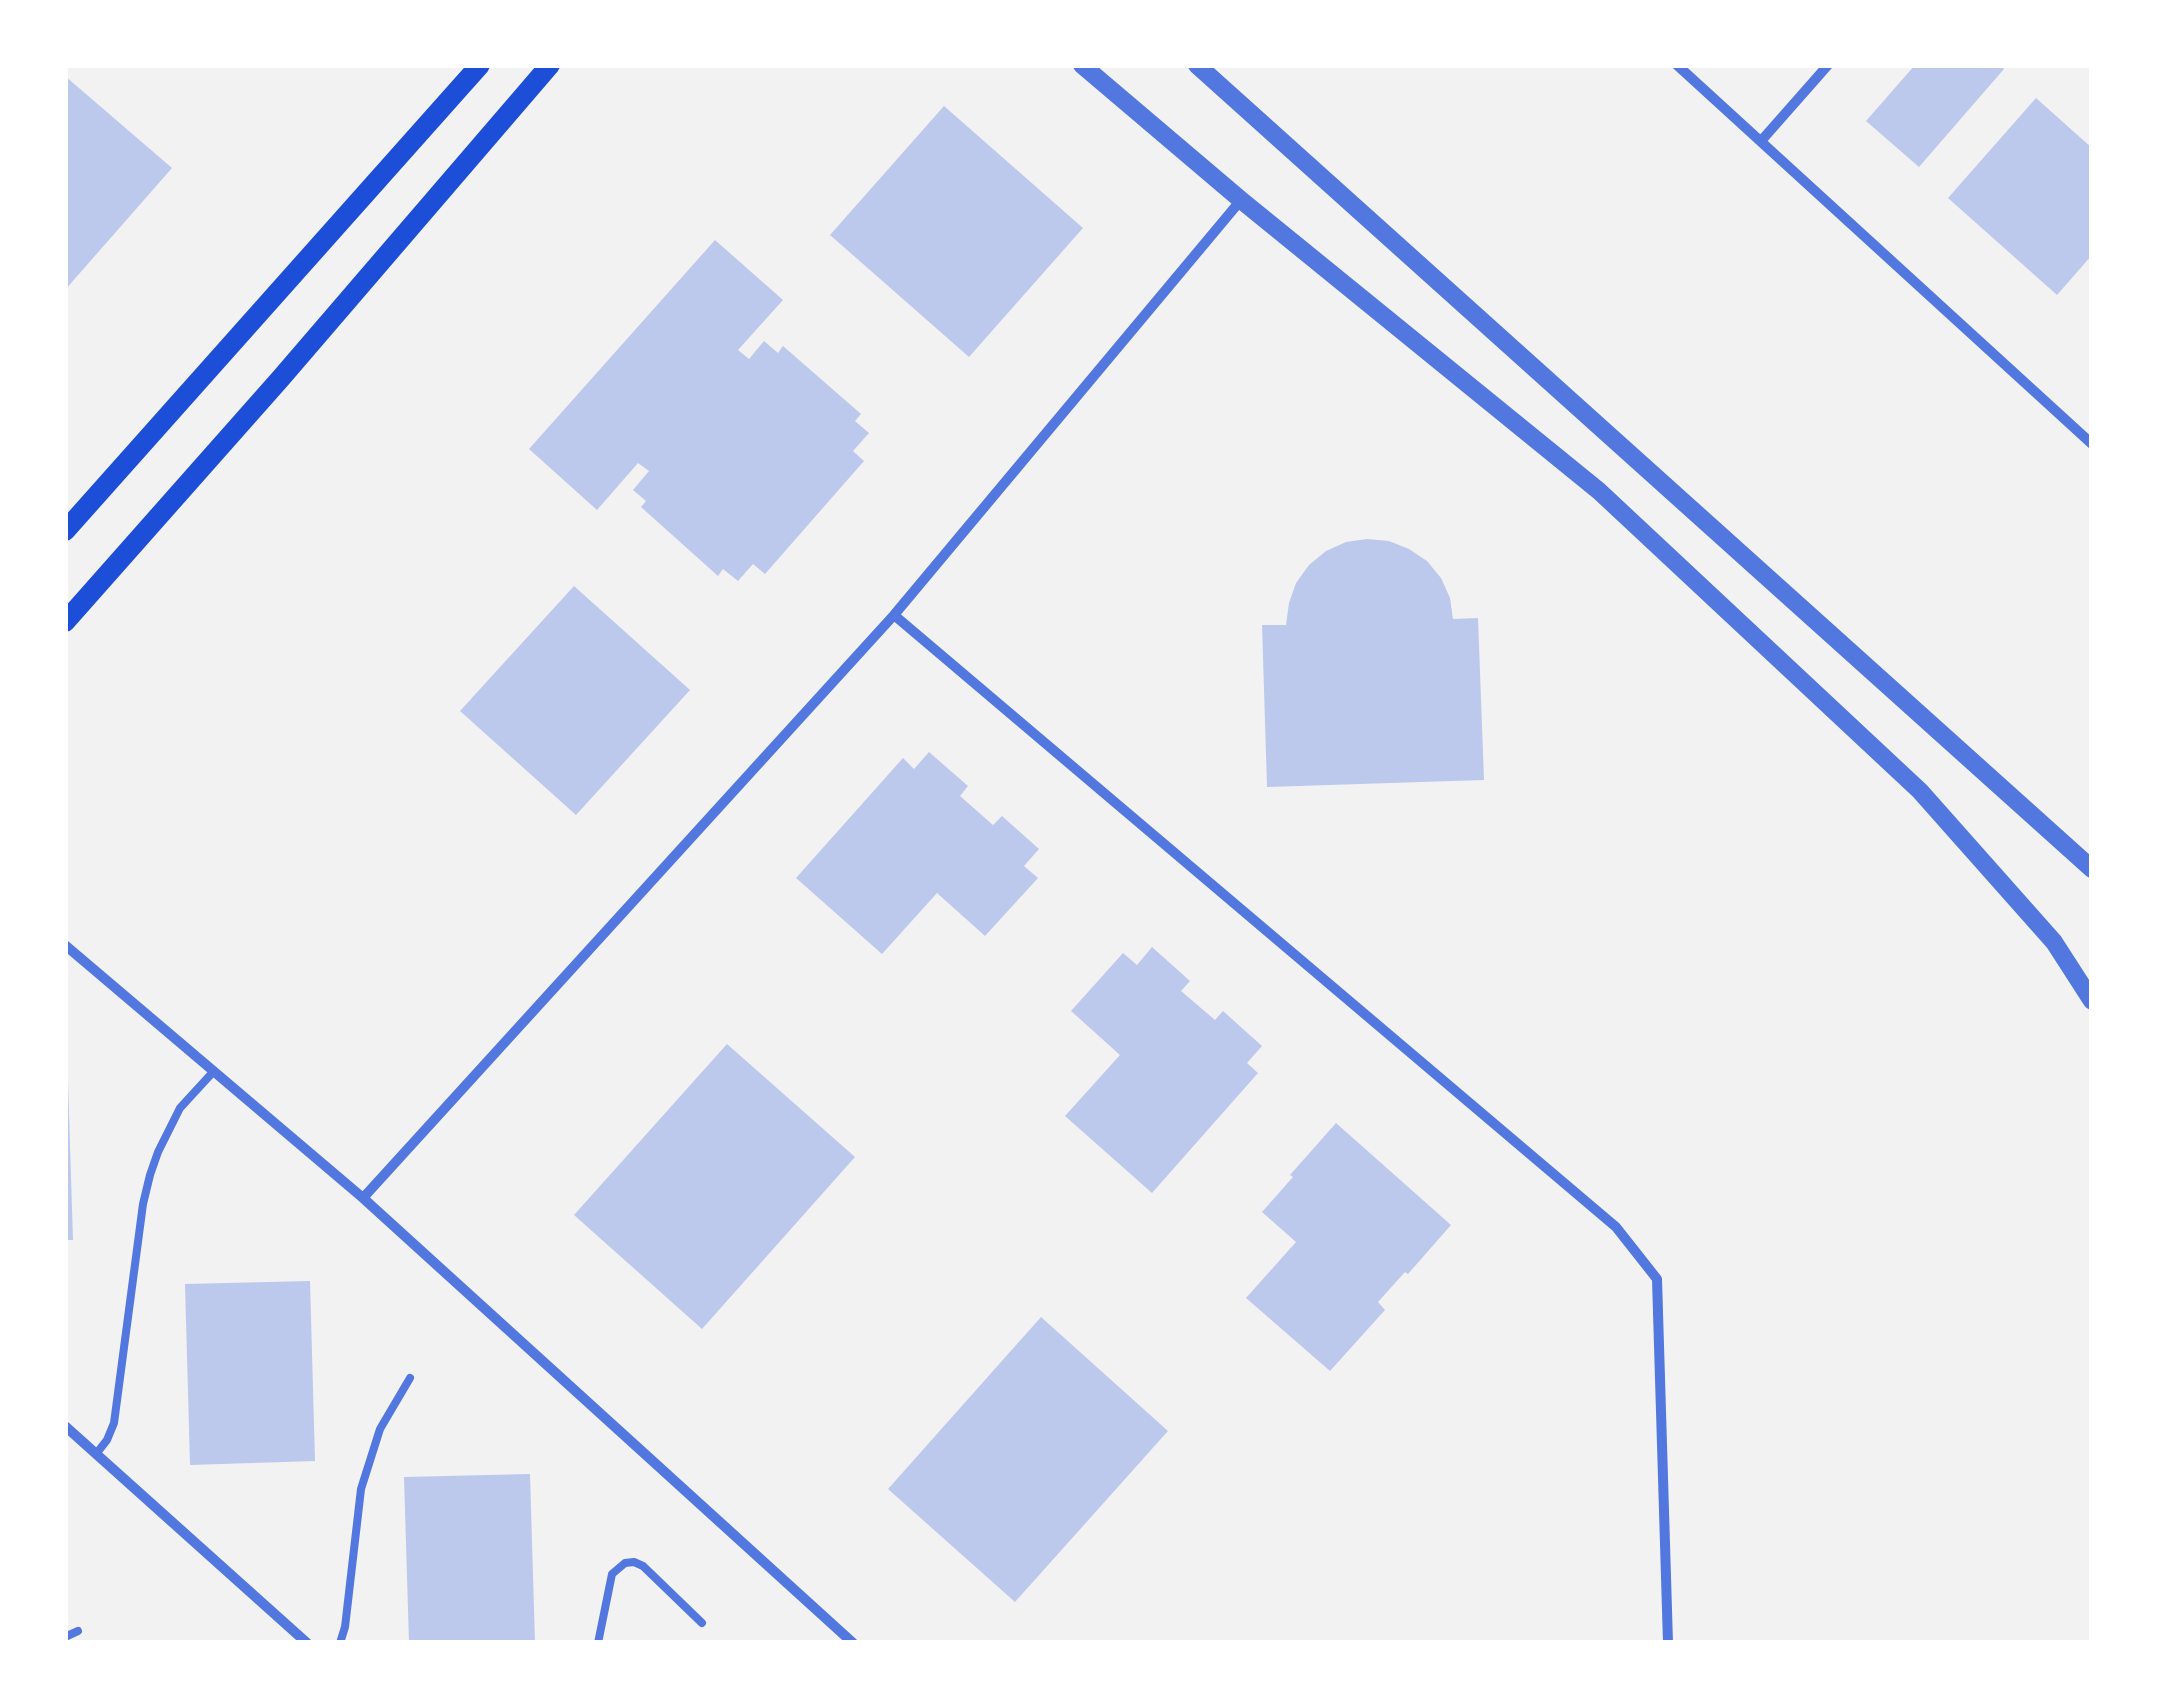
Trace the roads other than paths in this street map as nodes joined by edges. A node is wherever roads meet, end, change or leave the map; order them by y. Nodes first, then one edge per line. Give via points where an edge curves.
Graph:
1 (480, 65) edge
2 (550, 65) edge
3 (1082, 65) edge
4 (1198, 65) edge
5 (1677, 65) edge
6 (1828, 65) edge
7 (1761, 141) junction
8 (1241, 200) junction
9 (2092, 444) edge
10 (65, 531) edge
11 (894, 615) junction
12 (65, 622) edge
13 (2092, 869) edge
14 (65, 945) edge
15 (2092, 1001) edge
16 (214, 1072) junction
17 (363, 1198) junction
18 (410, 1378) dead end
19 (65, 1426) edge
20 (96, 1454) junction
21 (702, 1623) dead end
22 (78, 1631) dead end
23 (65, 1637) edge
24 (308, 1643) edge
25 (340, 1643) edge
26 (598, 1643) edge
27 (852, 1643) edge
28 (1668, 1643) edge

1 - 10 main road
2 - 12 main road
3 - 8 street
4 - 13 street
5 - 7 street
6 - 7 street
7 - 9 street
8 - 11 street
8 - 15 street via 1599,491 1920,791 2054,942
11 - 17 street
11 - 28 street via 1616,1227 1657,1279
14 - 16 street
16 - 17 street
16 - 20 lane via 180,1108 150,1176 114,1424
17 - 27 street
18 - 25 lane via 380,1428 365,1474
19 - 20 street
20 - 24 street
21 - 26 lane via 643,1566 625,1563 612,1574
22 - 23 lane

